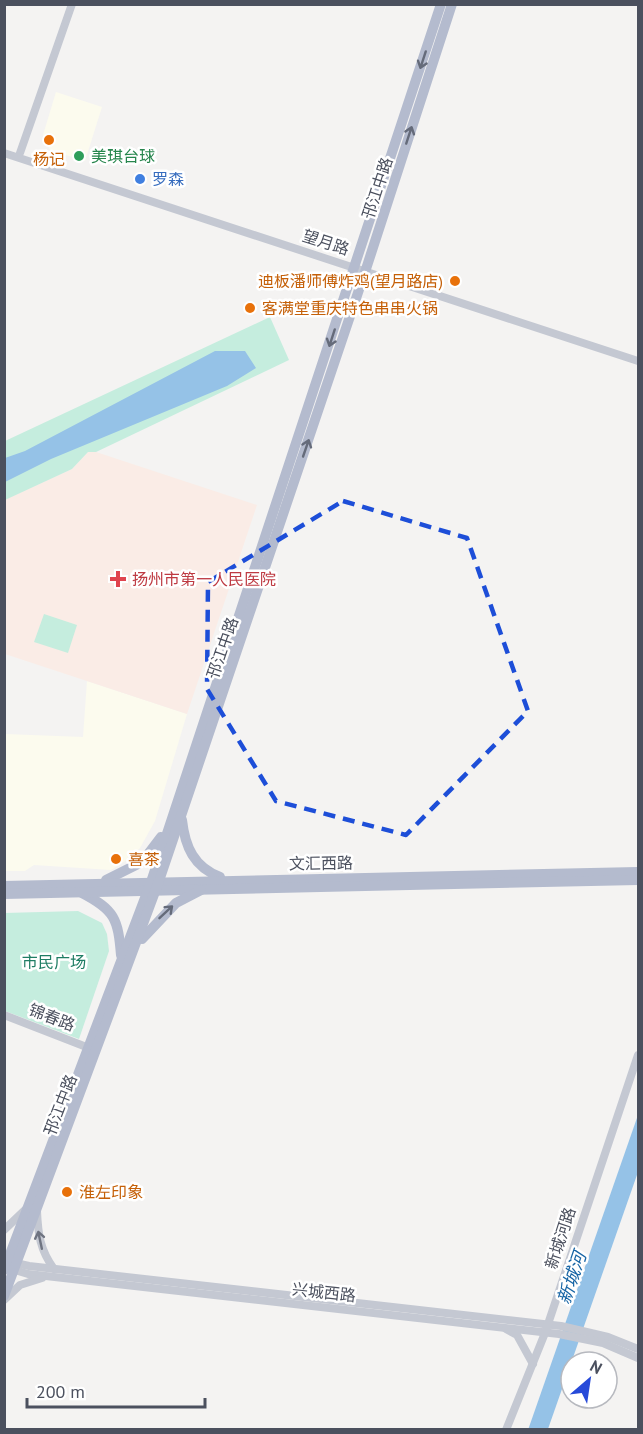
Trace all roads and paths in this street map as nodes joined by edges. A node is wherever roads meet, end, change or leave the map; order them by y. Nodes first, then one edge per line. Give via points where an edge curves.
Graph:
1 (72, 4) edge
2 (441, 4) edge
3 (452, 4) edge
4 (4, 148) edge
5 (4, 153) edge
6 (20, 153) junction
7 (361, 267) junction
8 (639, 355) edge
9 (639, 361) edge
10 (177, 816) junction
11 (639, 872) edge
12 (226, 880) junction
13 (639, 880) edge
14 (99, 883) junction
15 (154, 885) junction
16 (4, 886) edge
17 (204, 888) junction
18 (79, 892) junction
19 (4, 894) edge
20 (136, 946) junction
21 (121, 961) junction
22 (4, 1015) edge
23 (89, 1048) junction
24 (639, 1055) edge
25 (33, 1206) junction
26 (4, 1230) edge
27 (8, 1266) edge
28 (53, 1273) junction
29 (4, 1298) edge
30 (503, 1328) junction
31 (546, 1329) junction
32 (584, 1336) junction
33 (639, 1349) edge
34 (639, 1358) edge
35 (533, 1364) junction
36 (506, 1430) edge

1 - 6 street
2 -> 7 main road, 邗江中路
7 -> 3 main road, 邗江中路
4 - 6 street, 望月路
5 - 7 street, 望月路
6 - 7 street, 望月路
7 - 8 street, 望月路
7 - 9 street, 望月路
7 - 10 main road, 邗江中路
10 - 12 main road via 193,857 206,871
10 - 14 main road via 142,862
10 - 15 main road, 邗江中路
11 - 12 main road, 文汇西路
12 - 15 main road, 文汇西路
13 - 17 main road, 文汇西路
14 - 15 main road, 文汇西路
14 - 16 main road, 文汇西路
15 - 17 main road, 文汇西路
15 - 18 main road, 文汇西路
15 - 20 main road, 邗江中路
15 - 21 main road, 邗江中路
20 -> 17 main road via 176,903
18 - 19 main road, 文汇西路
18 - 21 main road via 113,914
20 - 25 main road, 邗江中路
21 - 23 main road, 邗江中路
22 - 23 street, 锦春路
23 - 25 main road, 邗江中路
24 - 31 street, 新城河路
25 - 26 street
25 - 27 main road, 邗江中路
28 -> 25 street via 39,1240
27 - 28 street, 兴城西路
27 - 29 main road, 邗江中路
28 - 29 street via 20,1285
28 - 30 street, 兴城西路
28 - 31 street, 兴城西路
30 - 31 street, 兴城西路
30 - 35 street via 517,1335
31 - 32 street, 兴城西路
31 - 35 street, 新城河路
32 - 33 street, 兴城西路 via 608,1336
32 - 34 street, 兴城西路
35 - 36 street, 新城河路

